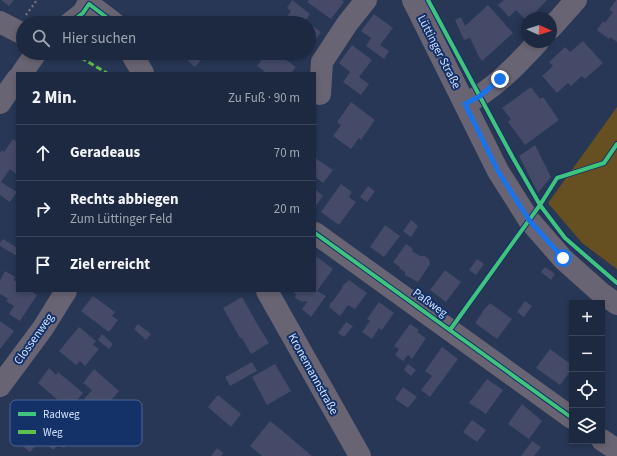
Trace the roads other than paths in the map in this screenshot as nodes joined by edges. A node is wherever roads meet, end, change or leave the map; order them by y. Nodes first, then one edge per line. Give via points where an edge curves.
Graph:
1 (366, 0) edge
2 (413, 0) edge
3 (576, 0) edge
4 (89, 2) edge
5 (79, 16) edge
6 (106, 16) edge
7 (557, 21) edge
8 (0, 22) edge
9 (16, 30) edge
10 (533, 48) edge
11 (31, 60) edge
12 (135, 60) edge
13 (23, 72) edge
14 (142, 72) edge
15 (16, 80) edge
16 (320, 94) dead end
17 (0, 103) edge
18 (465, 104) junction
19 (316, 234) edge
20 (65, 292) edge
21 (268, 292) edge
22 (617, 304) edge
23 (0, 386) edge
24 (569, 416) edge
25 (605, 442) edge
26 (617, 450) edge
27 (360, 456) edge

1 - 16 street via 322,62
2 - 18 street, Lüttinger Straße
3 - 7 street
4 - 5 street
4 - 6 street
8 - 9 street
10 - 18 street via 480,96
11 - 13 street
12 - 14 street
15 - 17 street
18 - 22 street, Lüttinger Straße via 498,171 529,220 563,258
19 - 24 street, Paßweg
20 - 23 street, Clossenweg via 43,328
21 - 27 street, Kronemannstraße
25 - 26 street

